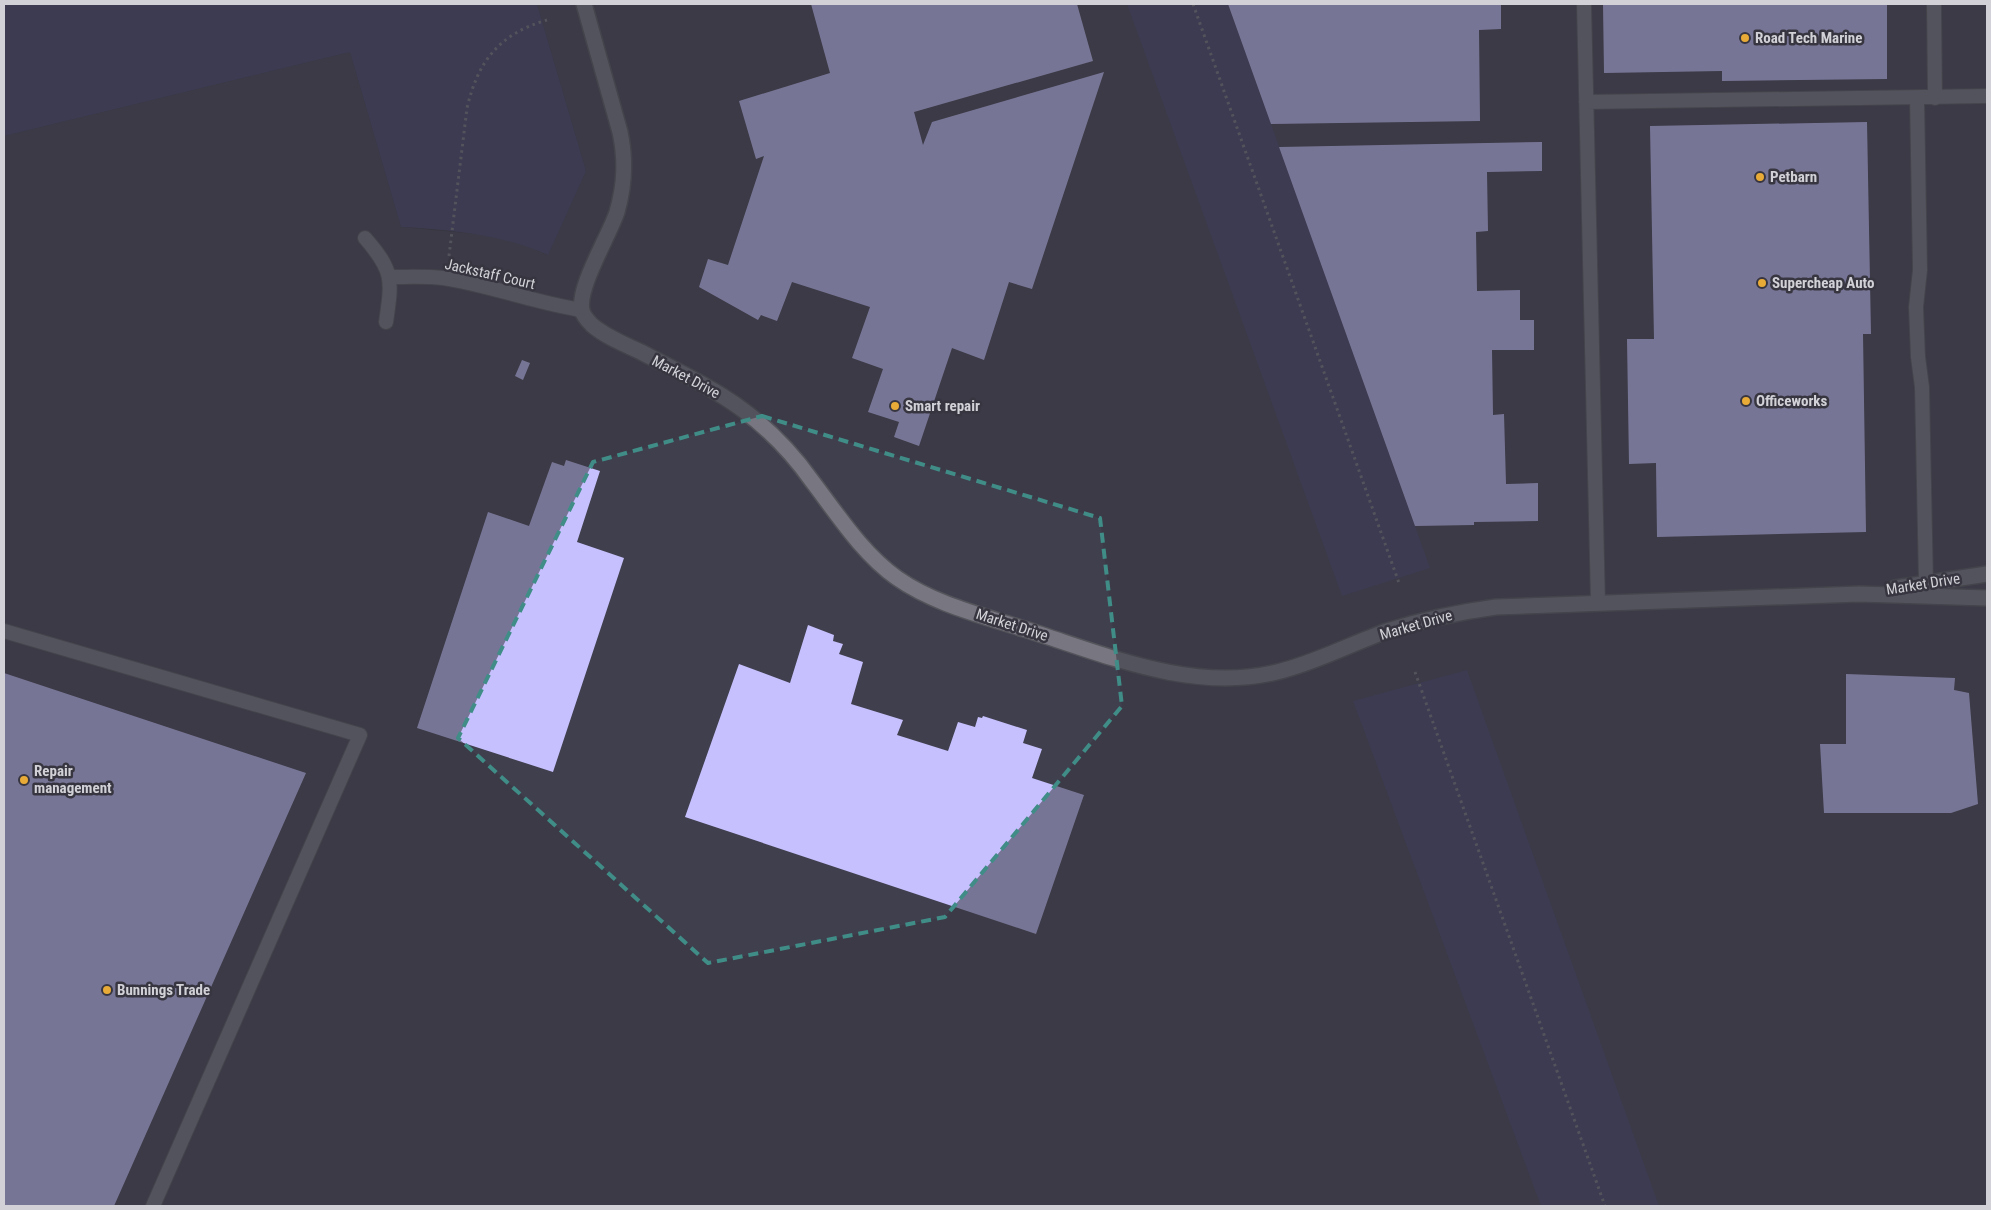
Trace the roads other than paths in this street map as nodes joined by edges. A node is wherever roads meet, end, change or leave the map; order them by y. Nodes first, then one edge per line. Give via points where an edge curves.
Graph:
1 (584, 4) edge
2 (1584, 4) edge
3 (1934, 4) edge
4 (1987, 96) edge
5 (1916, 98) junction
6 (1936, 98) junction
7 (1586, 102) junction
8 (365, 238) dead end
9 (390, 277) junction
10 (582, 310) junction
11 (386, 322) dead end
12 (1987, 574) edge
13 (1926, 590) junction
14 (1987, 598) edge
15 (1598, 603) junction
16 (4, 631) edge
17 (153, 1206) edge

1 - 10 street via 620,132 625,168 617,212 586,285
2 - 7 lane
3 - 6 lane
4 - 6 lane
5 - 6 lane
5 - 7 lane
5 - 13 lane via 1920,270 1916,308 1922,388
7 - 15 lane
8 - 9 lane via 385,262
9 - 10 lane, Jackstaff Court via 445,279
9 - 11 lane
10 - 15 street, Market Drive via 590,323 600,330 698,382 750,415 795,459 858,542 898,579 954,606 1131,663 1169,673 1245,677 1276,673 1389,631 1460,612 1496,607
12 - 13 street, Market Drive
13 - 14 street, Market Drive
13 - 15 street, Market Drive
16 - 17 lane via 360,735

